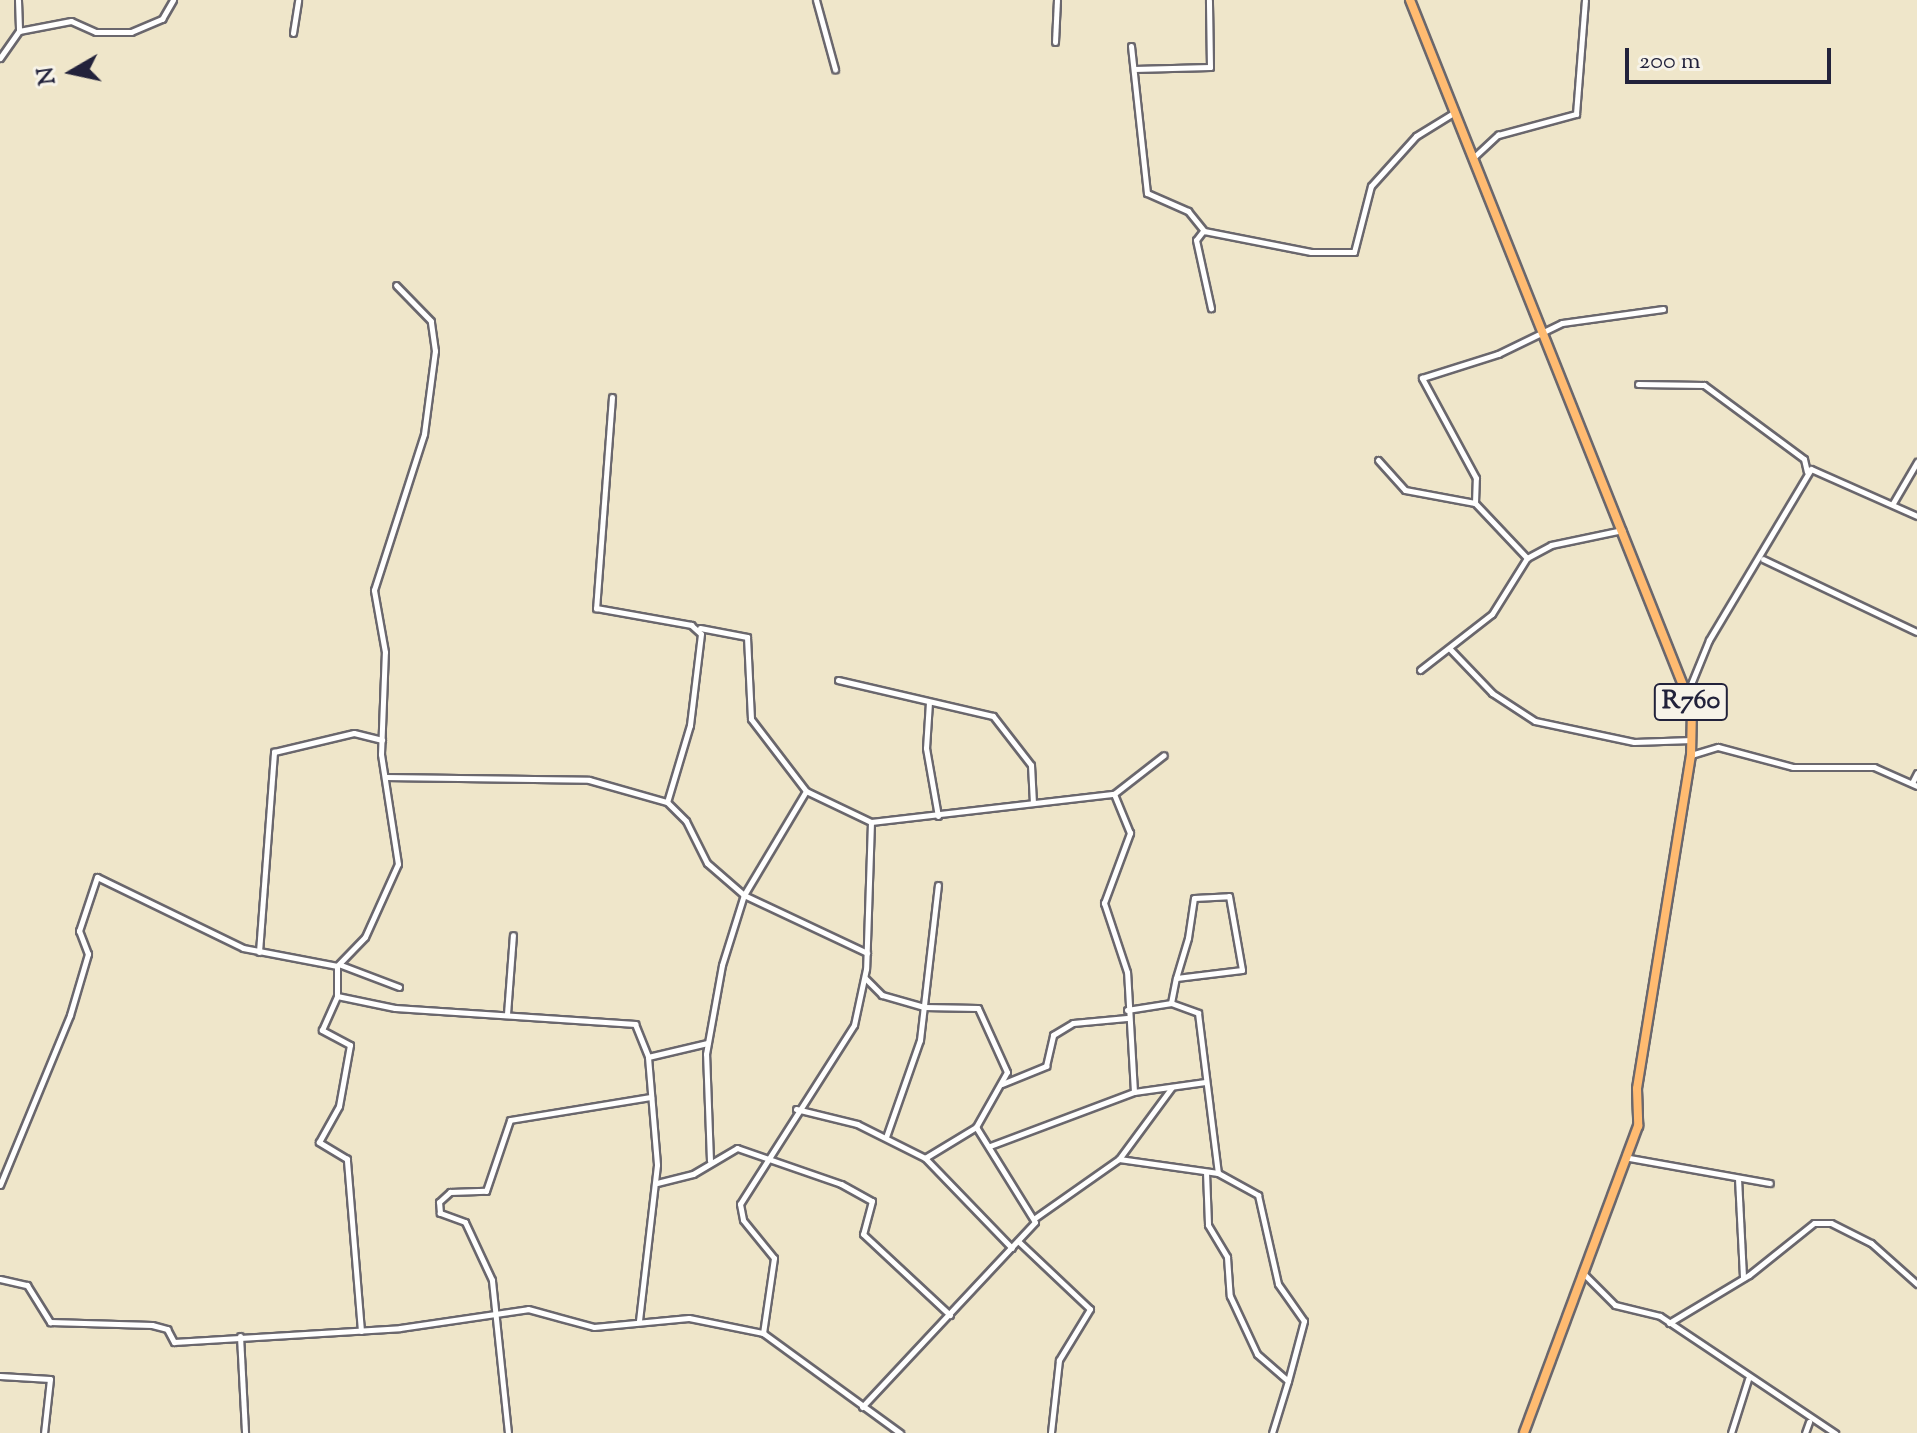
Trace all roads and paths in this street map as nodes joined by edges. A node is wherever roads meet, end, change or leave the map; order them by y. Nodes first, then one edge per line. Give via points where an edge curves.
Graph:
1 (18, 0) edge
2 (173, 0) edge
3 (298, 0) edge
4 (816, 0) edge
5 (1057, 0) edge
6 (1209, 0) edge
7 (1410, 0) edge
8 (1585, 0) edge
9 (19, 31) junction
10 (293, 33) dead end
11 (1055, 42) dead end
12 (1131, 46) dead end
13 (0, 58) edge
14 (835, 69) dead end
15 (1134, 69) junction
16 (1456, 112) junction
17 (1474, 157) junction
18 (1204, 231) junction
19 (396, 285) dead end
20 (1211, 308) dead end
21 (1663, 309) dead end
22 (1542, 331) junction
23 (1638, 384) dead end
24 (612, 397) dead end
25 (1378, 460) dead end
26 (1917, 462) edge
27 (1807, 473) junction
28 (1475, 503) junction
29 (1893, 503) junction
30 (1917, 516) edge
31 (1623, 530) junction
32 (1527, 558) junction
33 (1763, 559) junction
34 (700, 628) junction
35 (1917, 632) edge
36 (1450, 649) junction
37 (1420, 670) dead end
38 (838, 680) dead end
39 (1689, 689) junction
40 (929, 702) junction
41 (382, 740) junction
42 (1693, 740) junction
43 (1164, 755) dead end
44 (1691, 755) junction
45 (1917, 773) edge
46 (385, 777) junction
47 (1914, 784) edge
48 (806, 791) junction
49 (1114, 794) junction
50 (667, 802) junction
51 (1033, 803) junction
52 (938, 816) junction
53 (871, 822) junction
54 (938, 885) dead end
55 (744, 895) junction
56 (513, 935) dead end
57 (259, 952) junction
58 (867, 953) junction
59 (339, 965) junction
60 (865, 977) junction
61 (1176, 978) junction
62 (399, 987) dead end
63 (337, 996) junction
64 (1171, 1003) junction
65 (924, 1007) junction
66 (1127, 1010) junction
67 (507, 1014) junction
68 (1127, 1018) junction
69 (707, 1043) junction
70 (648, 1057) junction
71 (1205, 1082) junction
72 (1001, 1084) junction
73 (1172, 1087) junction
74 (1134, 1092) junction
75 (651, 1097) junction
76 (796, 1109) junction
77 (976, 1127) junction
78 (886, 1137) junction
79 (990, 1146) junction
80 (774, 1158) junction
81 (925, 1158) junction
82 (1629, 1158) junction
83 (1119, 1159) junction
84 (710, 1161) junction
85 (1206, 1172) junction
86 (1218, 1173) junction
87 (1738, 1178) junction
88 (657, 1183) junction
89 (1770, 1183) dead end
90 (0, 1185) edge
91 (1035, 1218) junction
92 (1018, 1241) junction
93 (1012, 1248) junction
94 (1585, 1275) junction
95 (1743, 1278) junction
96 (0, 1279) edge
97 (1917, 1284) edge
98 (498, 1313) junction
99 (950, 1315) junction
100 (639, 1321) junction
101 (1669, 1323) junction
102 (361, 1331) junction
103 (763, 1333) junction
104 (240, 1336) junction
105 (0, 1376) edge
106 (1748, 1379) junction
107 (1288, 1381) junction
108 (862, 1407) junction
109 (1809, 1422) junction
110 (44, 1433) edge
111 (245, 1433) edge
112 (508, 1433) edge
113 (900, 1433) edge
114 (1051, 1433) edge
115 (1272, 1433) edge
116 (1524, 1433) edge
117 (1731, 1433) edge
118 (1805, 1433) edge
119 (1835, 1433) edge

1 - 9 street
2 - 9 street via 162,19 131,32 96,32 71,21
3 - 10 street
4 - 14 street
5 - 11 street
6 - 15 street via 1210,67
7 - 16 main road, R760
8 - 17 street via 1576,114 1498,135
9 - 13 street
12 - 15 street
15 - 18 street via 1147,193 1188,211
16 - 17 main road, R760
16 - 18 street via 1416,136 1371,186 1354,252 1311,252
17 - 22 main road, R760
18 - 20 street via 1195,236
19 - 41 street via 431,321 435,351 424,434 374,590 385,652
21 - 22 street
22 - 28 street via 1421,380 1476,478
22 - 31 main road, R760
23 - 27 street via 1704,385 1804,459
24 - 34 street via 596,608
25 - 28 street via 1405,490
26 - 29 street
27 - 29 street via 1821,468
27 - 33 street
28 - 32 street
29 - 30 street
31 - 32 street via 1551,545
31 - 39 main road, R760
32 - 36 street via 1508,596
33 - 35 street
33 - 39 street via 1709,640
34 - 48 street via 747,637 746,709
34 - 50 street via 690,725
36 - 37 street
36 - 42 street via 1492,693 1544,725 1634,742
38 - 40 street
39 - 42 main road, R760
40 - 51 street via 999,720 1031,765
40 - 52 street via 926,748
41 - 46 street
41 - 57 street via 354,733 274,752
42 - 44 main road, R760
43 - 49 street
44 - 47 street via 1718,747 1793,767 1874,767
44 - 82 main road, R760
45 - 47 street
46 - 50 street via 589,780
46 - 59 street via 398,864 365,937
48 - 53 street
48 - 55 street
49 - 51 street
49 - 66 street via 1130,833 1103,913 1127,972
50 - 55 street via 686,821 707,863
51 - 52 street
52 - 53 street
53 - 58 street
54 - 65 street
55 - 58 street
55 - 69 street
56 - 67 street
57 - 59 street
57 - 90 street via 97,877 79,931 88,954 70,1015
58 - 60 street
59 - 62 street
59 - 63 street
60 - 65 street via 882,995
60 - 76 street via 846,1043
61 - 61 street via 1194,898 1229,896 1242,970
61 - 64 street
63 - 67 street via 395,1008
63 - 102 street via 322,1030 350,1049 339,1106 319,1142 347,1159
64 - 66 street
64 - 71 street via 1198,1013
65 - 72 street via 978,1008 1006,1068
65 - 78 street via 916,1060
66 - 68 street
67 - 70 street via 627,1021 642,1032
68 - 72 street via 1073,1023 1053,1035 1046,1066
68 - 74 street
69 - 70 street
69 - 84 street
70 - 75 street
71 - 73 street
71 - 86 street
72 - 77 street
73 - 74 street
73 - 83 street
74 - 79 street
75 - 88 street
75 - 98 street via 510,1120 486,1191 450,1192 439,1202 438,1210 463,1219 479,1247
76 - 78 street
76 - 80 street
77 - 79 street
77 - 81 street
78 - 81 street
79 - 91 street
80 - 84 street via 737,1148
80 - 99 street via 869,1197 863,1234
80 - 103 street via 740,1204 743,1220 774,1258
81 - 93 street
82 - 87 street
82 - 94 main road, R760
83 - 85 street
83 - 91 street
84 - 88 street
85 - 86 street
85 - 107 street via 1208,1225 1227,1257 1230,1296 1257,1354
86 - 107 street via 1258,1195 1278,1284 1302,1314
87 - 89 street
87 - 95 street
88 - 100 street
91 - 92 street
92 - 93 street
92 - 114 street via 1090,1309 1059,1360
93 - 99 street
94 - 101 street via 1615,1305
94 - 116 main road, R760
95 - 97 street via 1806,1226 1823,1222 1871,1243
95 - 101 street
96 - 104 street via 34,1291 50,1322 152,1325 167,1329 174,1342
98 - 100 street via 544,1310 603,1328
98 - 102 street
98 - 112 street
99 - 108 street
100 - 103 street via 689,1318
101 - 106 street
102 - 104 street
103 - 108 street
104 - 111 street
105 - 110 street via 50,1379
106 - 109 street
106 - 117 street
107 - 115 street
108 - 113 street
109 - 118 street
109 - 119 street

